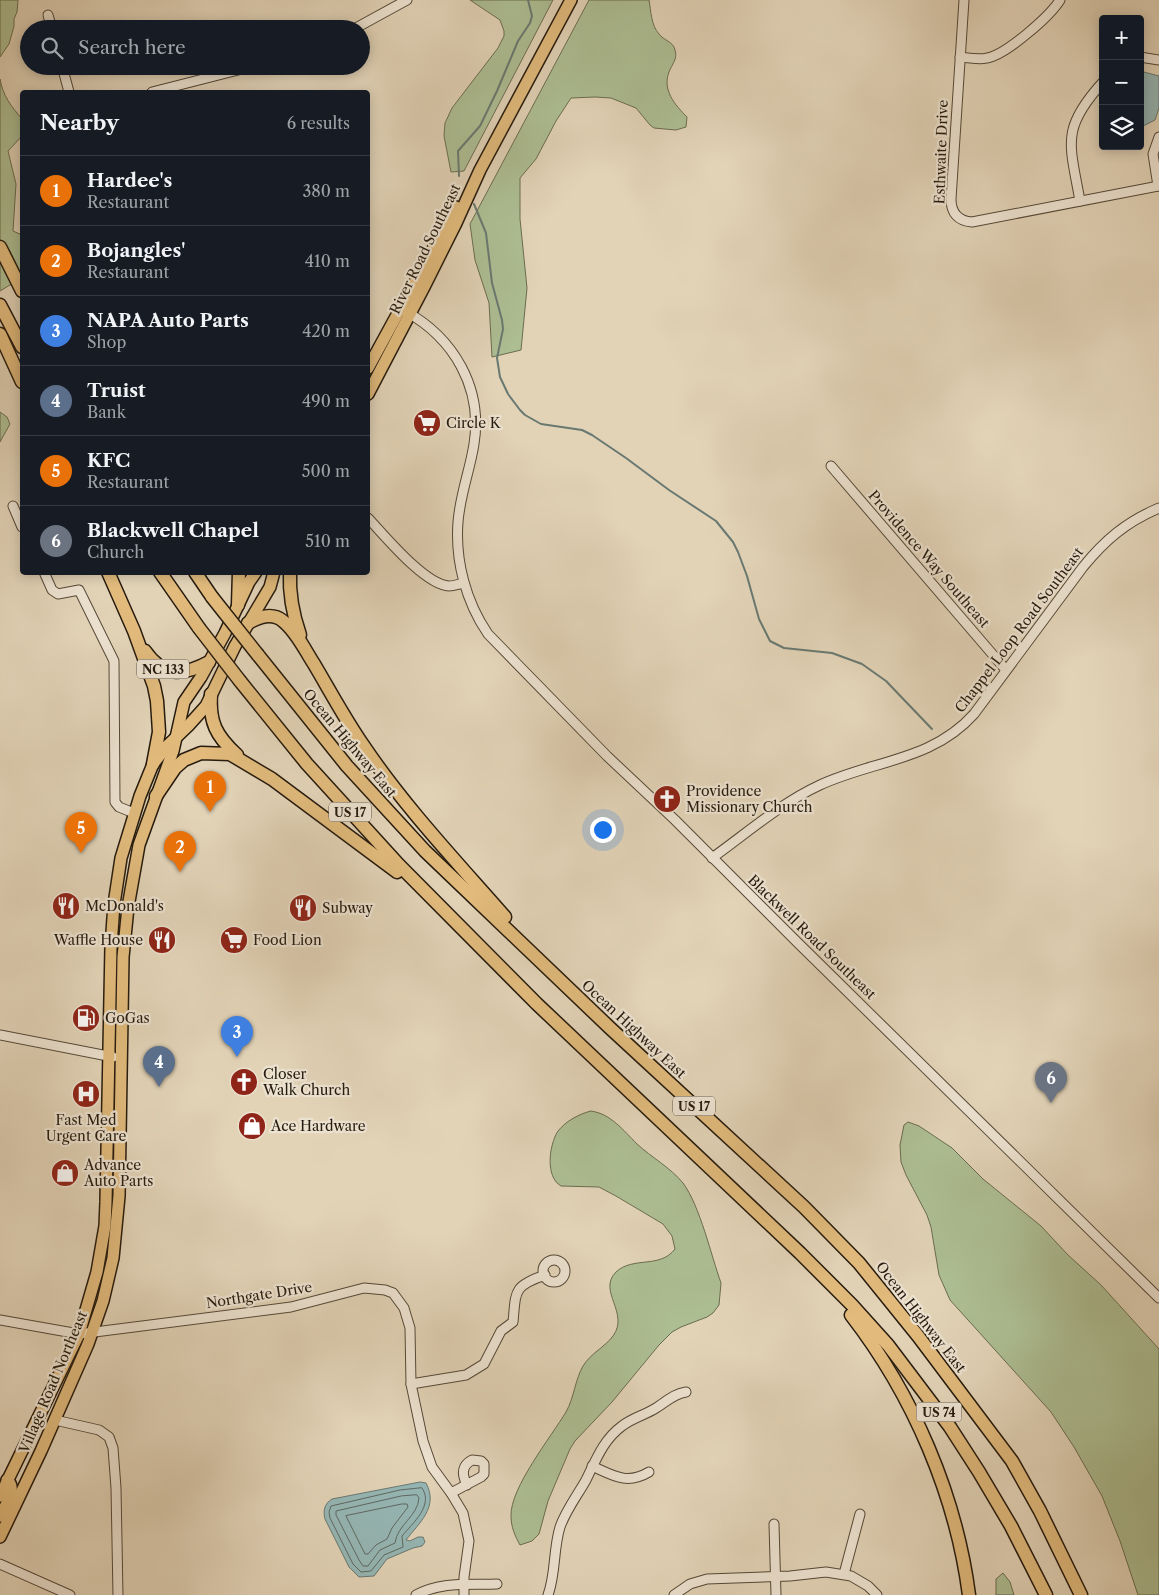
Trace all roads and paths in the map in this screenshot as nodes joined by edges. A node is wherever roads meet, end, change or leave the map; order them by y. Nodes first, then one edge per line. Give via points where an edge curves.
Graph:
1 (407, 0) edge
2 (570, 0) edge
3 (964, 0) edge
4 (1060, 0) edge
5 (48, 15) dead end
6 (49, 20) edge
7 (370, 20) edge
8 (960, 57) junction
9 (1144, 58) edge
10 (1159, 60) edge
11 (64, 75) edge
12 (219, 75) edge
13 (1099, 87) edge
14 (68, 90) edge
15 (160, 90) edge
16 (1159, 137) edge
17 (1158, 186) edge
18 (1080, 201) junction
19 (3, 253) edge
20 (20, 278) edge
21 (20, 287) edge
22 (0, 305) edge
23 (406, 311) junction
24 (0, 334) edge
25 (20, 343) edge
26 (370, 365) edge
27 (20, 378) edge
28 (370, 390) edge
29 (831, 466) dead end
30 (13, 506) dead end
31 (1159, 508) edge
32 (370, 520) edge
33 (20, 522) edge
34 (45, 575) edge
35 (109, 575) edge
36 (162, 575) edge
37 (197, 575) edge
38 (239, 575) edge
39 (254, 575) edge
40 (273, 575) edge
41 (290, 575) edge
42 (464, 582) junction
43 (238, 605) junction
44 (248, 623) junction
45 (134, 631) junction
46 (306, 652) junction
47 (209, 662) junction
48 (1006, 670) junction
49 (212, 694) junction
50 (176, 736) junction
51 (241, 759) junction
52 (153, 764) junction
53 (156, 796) junction
54 (134, 813) junction
55 (712, 858) junction
56 (125, 934) junction
57 (468, 935) junction
58 (545, 965) junction
59 (0, 1035) edge
60 (108, 1057) junction
61 (121, 1058) junction
62 (800, 1253) junction
63 (545, 1275) dead end
64 (1159, 1298) edge
65 (0, 1320) edge
66 (92, 1333) junction
67 (79, 1334) junction
68 (411, 1384) junction
69 (686, 1392) dead end
70 (55, 1420) junction
71 (592, 1466) junction
72 (650, 1472) dead end
73 (4, 1479) edge
74 (467, 1485) dead end
75 (452, 1493) junction
76 (0, 1496) edge
77 (860, 1514) dead end
78 (0, 1516) edge
79 (774, 1524) dead end
80 (0, 1537) edge
81 (0, 1564) edge
82 (844, 1574) junction
83 (774, 1576) junction
84 (463, 1584) junction
85 (497, 1584) dead end
86 (70, 1595) edge
87 (118, 1595) edge
88 (416, 1595) edge
89 (464, 1595) edge
90 (548, 1595) edge
91 (674, 1595) edge
92 (776, 1595) edge
93 (877, 1595) edge
94 (969, 1595) edge
95 (1046, 1595) edge
96 (1081, 1595) edge

1 - 7 street
2 - 23 main road, River Road Southeast via 480,170 456,223
3 - 8 street, Esthwaite Drive
4 - 8 street via 1045,18 997,54 987,58
5 - 6 street
8 - 18 street, Esthwaite Drive via 951,199 956,216 972,222
9 - 10 street
11 - 14 street
12 - 15 street
13 - 18 street via 1076,118 1071,135
16 - 17 street via 1153,154
17 - 18 street, Esthwaite Drive
19 - 20 highway
19 - 21 highway
22 - 25 highway
23 - 26 main road, River Road Southeast
23 - 28 main road, River Road Southeast
23 - 42 street, Blackwell Road Southeast via 438,336 456,356 474,401 474,443 458,521 458,556
24 - 27 highway
29 - 48 street, Providence Way Southeast
30 - 33 street
31 - 48 street, Chappel Loop Road Southeast via 1132,521 1101,545
32 - 42 street via 432,580 449,586
34 - 54 street via 52,590 58,594 79,590 114,661 115,802
35 - 45 highway, NC 133
36 - 57 highway, US 17, bridge via 199,628 307,764
37 - 58 highway, Ocean Highway East / US 17, bridge via 347,766 425,851
38 - 43 highway
39 - 43 main road, NC 133
40 - 44 main road via 270,587
41 - 46 highway via 293,611
42 - 55 street, Blackwell Road Southeast via 481,623 496,643
43 - 47 main road, NC 133
44 - 46 highway via 266,616 281,619
44 - 49 main road
45 - 47 highway, NC 133 via 150,659 166,670 186,671
45 - 52 highway via 157,701 159,732
46 - 58 highway via 363,745 393,786
47 - 50 main road via 184,702
48 - 55 street, Chappel Loop Road Southeast via 974,714 956,732 910,756 819,786
49 - 50 main road via 201,713
49 - 51 highway via 210,712 213,724 219,737
50 - 52 main road
50 - 53 main road
51 - 53 highway via 210,752 184,760
51 - 57 highway via 394,869
52 - 54 main road
53 - 56 main road via 134,867
54 - 56 main road via 138,822 123,890
54 - 60 main road, Village Road Northeast via 121,858 114,904
55 - 64 street, Blackwell Road Southeast
56 - 61 main road, Village Road Northeast
57 - 62 highway, US 17
58 - 96 highway, Ocean Highway East / US 17 via 804,1207 859,1263 1012,1461
59 - 60 street
60 - 61 street
60 - 67 main road, Village Road Northeast via 105,1226 91,1298
61 - 66 main road, Village Road Northeast via 118,1223 108,1282
62 - 94 highway via 859,1326 909,1408 928,1447 949,1505
62 - 95 highway, US 74 via 852,1304 950,1427 1011,1526
63 - 68 street via 519,1288 514,1298 513,1322 501,1331 484,1364 466,1375
65 - 67 street, Northgate Drive
66 - 67 street, Northgate Drive
66 - 68 street, Northgate Drive via 290,1307 374,1288 393,1294 406,1315 410,1328
66 - 70 main road, Village Road Northeast
67 - 73 main road, Village Road Northeast
68 - 75 street, Northgate Drive via 432,1467
69 - 71 street via 673,1395 622,1426 605,1443
70 - 80 main road, Village Road Northeast
70 - 87 street via 99,1430 112,1442
71 - 72 street via 629,1479
71 - 90 street via 562,1522
73 - 76 main road, Village Road Northeast
73 - 78 main road via 11,1483 12,1488
74 - 75 street
75 - 84 street, Northgate Drive via 463,1513 469,1541
77 - 82 street
79 - 83 street
81 - 86 street
82 - 83 street via 826,1572
82 - 93 street
83 - 91 street via 707,1579 690,1584
83 - 92 street
84 - 85 street
84 - 88 street via 438,1586
84 - 89 street, Northgate Drive

